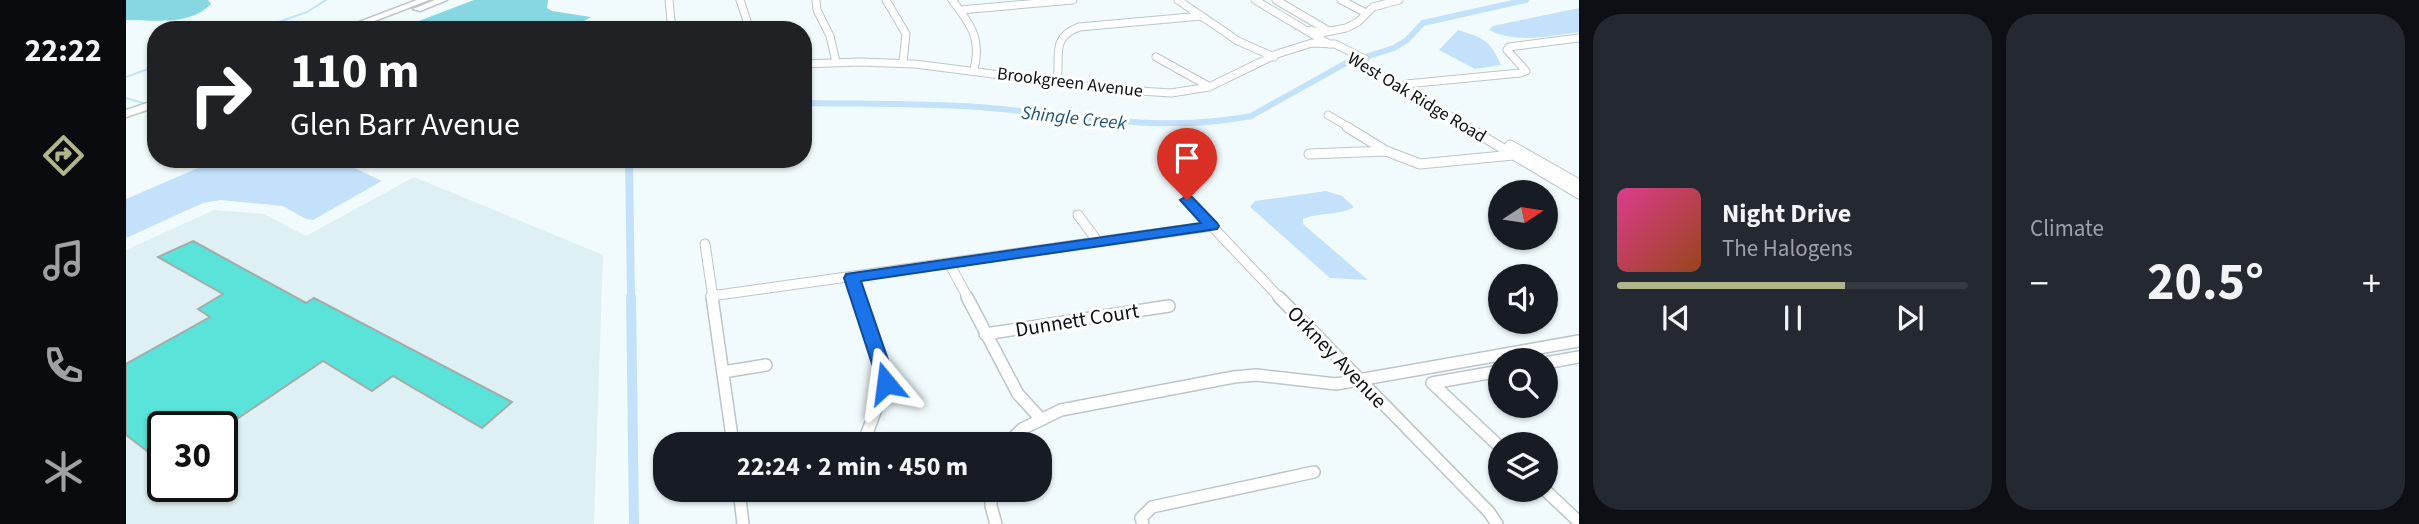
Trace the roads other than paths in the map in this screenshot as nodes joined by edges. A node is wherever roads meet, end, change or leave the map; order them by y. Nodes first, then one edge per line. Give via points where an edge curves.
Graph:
1 (425, 0) edge
2 (443, 0) edge
3 (668, 0) edge
4 (740, 0) edge
5 (816, 0) edge
6 (886, 0) edge
7 (952, 0) edge
8 (1073, 0) edge
9 (1178, 0) edge
10 (1245, 0) edge
11 (1255, 0) edge
12 (1276, 0) edge
13 (1341, 0) edge
14 (1399, 0) edge
15 (1265, 3) edge
16 (960, 10) junction
17 (1366, 13) junction
18 (1202, 16) junction
19 (367, 21) edge
20 (385, 21) edge
21 (671, 21) edge
22 (747, 21) edge
23 (1325, 32) junction
24 (1579, 38) edge
25 (1328, 44) junction
26 (1318, 45) junction
27 (1342, 49) junction
28 (1156, 57) dead end
29 (1274, 57) junction
30 (836, 62) junction
31 (903, 62) junction
32 (812, 63) edge
33 (1368, 63) junction
34 (974, 69) junction
35 (1057, 81) junction
36 (1406, 84) junction
37 (1210, 87) junction
38 (147, 99) edge
39 (126, 106) edge
40 (147, 106) edge
41 (126, 114) edge
42 (1328, 115) dead end
43 (1457, 121) junction
44 (1505, 142) junction
45 (1386, 151) junction
46 (1309, 154) dead end
47 (1514, 155) junction
48 (1579, 184) edge
49 (1579, 192) edge
50 (1187, 200) dead end
51 (1078, 215) dead end
52 (1212, 226) junction
53 (1098, 242) junction
54 (705, 244) dead end
55 (948, 264) junction
56 (852, 278) junction
57 (711, 296) junction
58 (1169, 306) dead end
59 (985, 334) junction
60 (1579, 341) edge
61 (1579, 357) edge
62 (1558, 361) edge
63 (766, 365) dead end
64 (723, 372) junction
65 (1488, 373) edge
66 (1358, 380) junction
67 (1040, 418) junction
68 (731, 432) edge
69 (867, 432) edge
70 (1019, 432) edge
71 (1488, 436) edge
72 (1314, 472) dead end
73 (740, 502) edge
74 (991, 502) edge
75 (1558, 502) edge
76 (1493, 518) edge
77 (1579, 522) edge
78 (743, 524) edge
79 (996, 524) edge
80 (1143, 524) edge

1 - 19 highway
2 - 20 highway
3 - 21 street
4 - 22 street
5 - 30 street
6 - 31 street via 906,34
7 - 16 street
8 - 16 street
9 - 18 street
10 - 26 street
11 - 15 street, West Oak Ridge Road
12 - 23 street
13 - 17 street
14 - 17 street
15 - 23 street, West Oak Ridge Road
15 - 25 street, West Oak Ridge Road
16 - 34 street via 979,40
17 - 23 street via 1358,22
18 - 29 street via 1238,41
18 - 35 street via 1065,31 1058,44
23 - 27 street, West Oak Ridge Road
24 - 36 street via 1509,47 1511,56 1524,66 1526,71 1520,73
25 - 26 street, Brookgreen Avenue
25 - 27 street, West Oak Ridge Road
25 - 33 street
26 - 29 street, Brookgreen Avenue
27 - 33 street, West Oak Ridge Road
28 - 37 street
29 - 37 street, Brookgreen Avenue
30 - 31 street, Brookgreen Avenue
30 - 32 street, Brookgreen Avenue
31 - 34 street, Brookgreen Avenue
33 - 36 street, West Oak Ridge Road
33 - 43 street, West Oak Ridge Road
34 - 35 street, Brookgreen Avenue
35 - 37 street, Brookgreen Avenue via 1141,92
36 - 44 street, West Oak Ridge Road
38 - 39 highway
40 - 41 highway
42 - 45 street
43 - 44 street
43 - 47 street, West Oak Ridge Road
44 - 48 street, West Oak Ridge Road
45 - 46 street
45 - 47 street via 1408,161 1433,164
47 - 49 street, West Oak Ridge Road
50 - 52 street, Orkney Avenue
51 - 53 street
52 - 53 street
52 - 66 street, Orkney Avenue
53 - 55 street
54 - 57 street
55 - 56 street
55 - 59 street
56 - 57 street
56 - 69 street via 886,383
57 - 64 street
58 - 59 street, Dunnett Court
59 - 67 street via 1018,394
60 - 66 street
61 - 62 street
63 - 64 street
64 - 68 street
65 - 71 street via 1432,383
66 - 67 street via 1336,384 1256,374 1060,410
66 - 76 street, Orkney Avenue
67 - 70 street
72 - 80 street via 1152,507 1141,518
73 - 78 street
74 - 79 street
75 - 77 street

